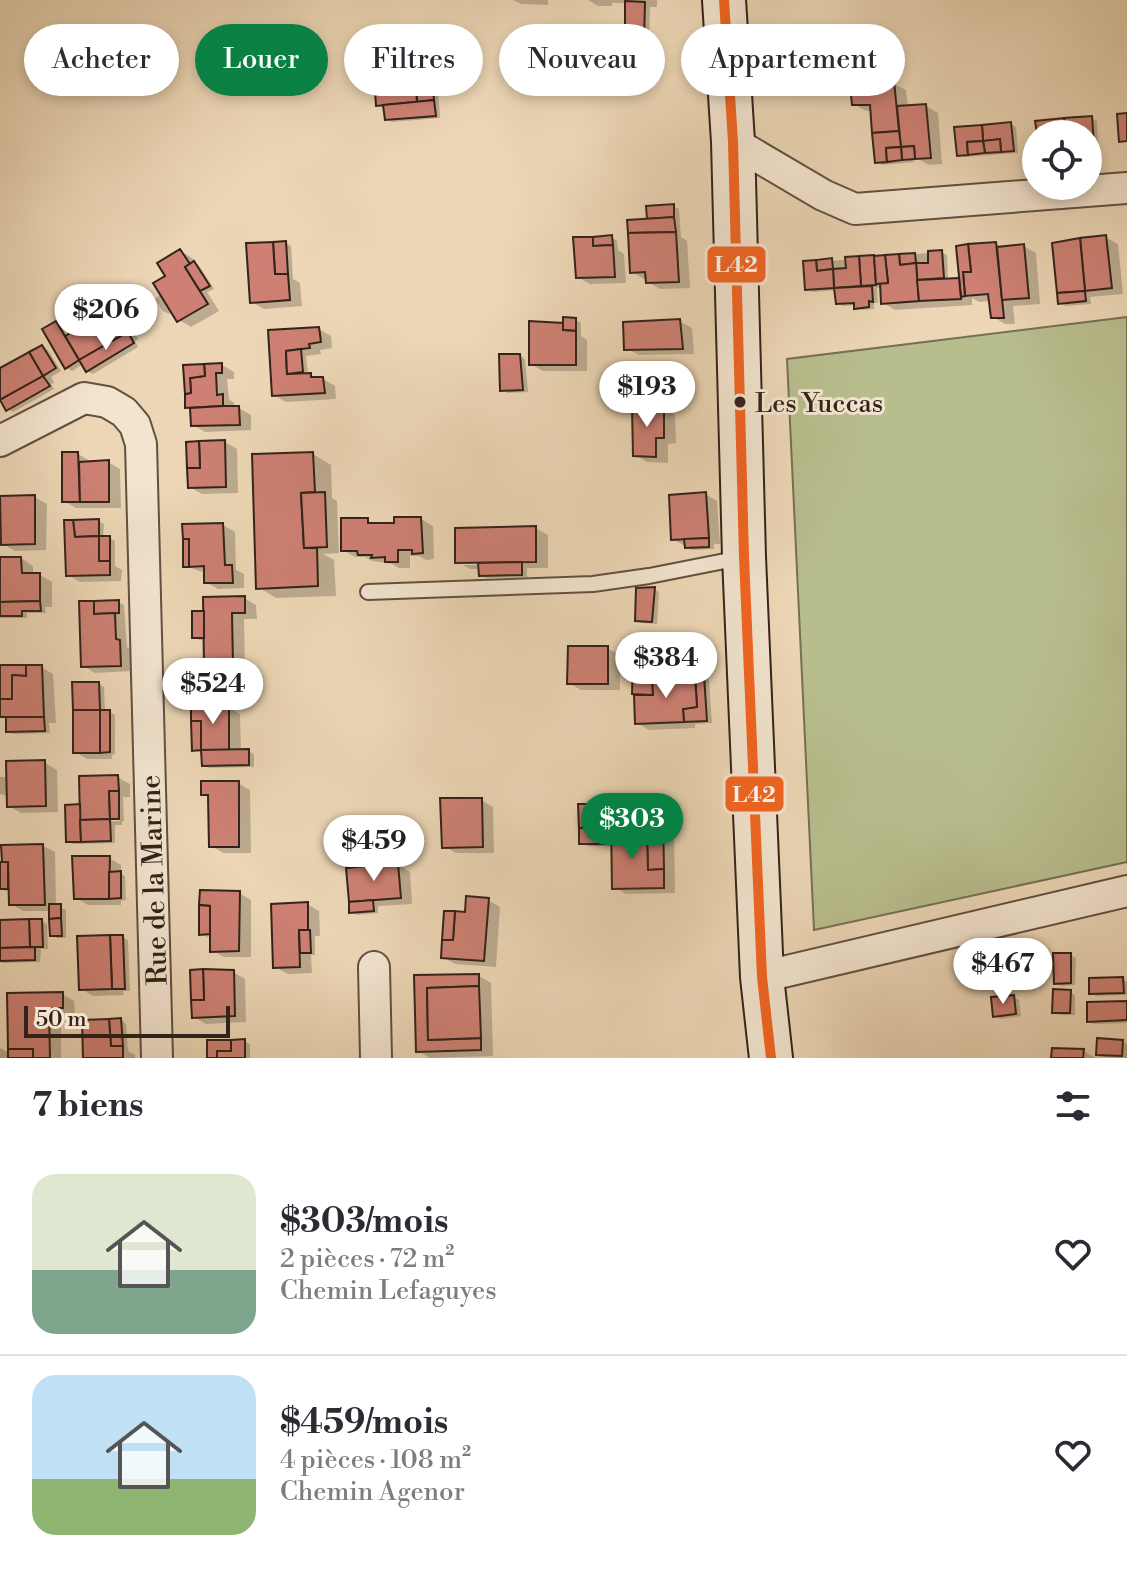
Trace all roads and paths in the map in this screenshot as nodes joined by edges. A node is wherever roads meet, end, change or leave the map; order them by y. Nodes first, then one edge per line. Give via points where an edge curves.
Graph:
1 (724, 0) edge
2 (733, 142) junction
3 (1127, 188) edge
4 (0, 441) edge
5 (744, 557) junction
6 (368, 592) dead end
7 (1127, 891) edge
8 (374, 967) dead end
9 (762, 977) junction
10 (157, 1058) edge
11 (376, 1058) edge
12 (771, 1058) edge

1 - 2 main road
2 - 3 street via 855,209
2 - 5 main road
4 - 10 street, Rue de la Marine via 84,398 124,412 141,444
5 - 6 lane via 593,584
5 - 9 main road
7 - 9 street
8 - 11 street
9 - 12 main road

